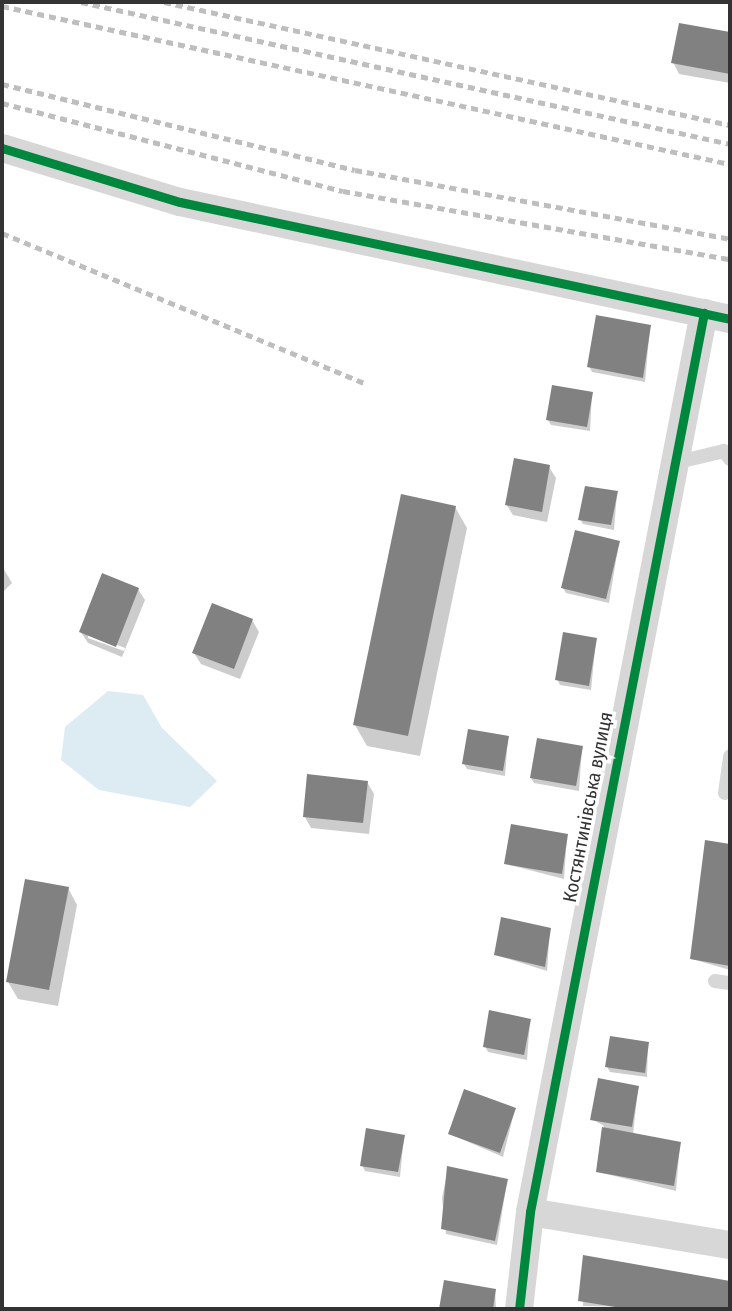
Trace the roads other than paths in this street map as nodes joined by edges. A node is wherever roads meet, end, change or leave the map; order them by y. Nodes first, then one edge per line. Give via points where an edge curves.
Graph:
1 (2, 148) edge
2 (717, 316) edge
3 (730, 459) edge
4 (670, 464) junction
5 (730, 756) edge
6 (725, 793) dead end
7 (715, 981) dead end
8 (730, 983) edge
9 (530, 1212) junction
10 (730, 1245) edge
11 (519, 1309) edge

1 - 2 street via 180,202
2 - 4 street, Костянтинівська вулиця
3 - 4 lane via 724,452
4 - 9 street, Костянтинівська вулиця
5 - 6 lane
7 - 8 lane
9 - 10 street
9 - 11 street, Костянтинівська вулиця

